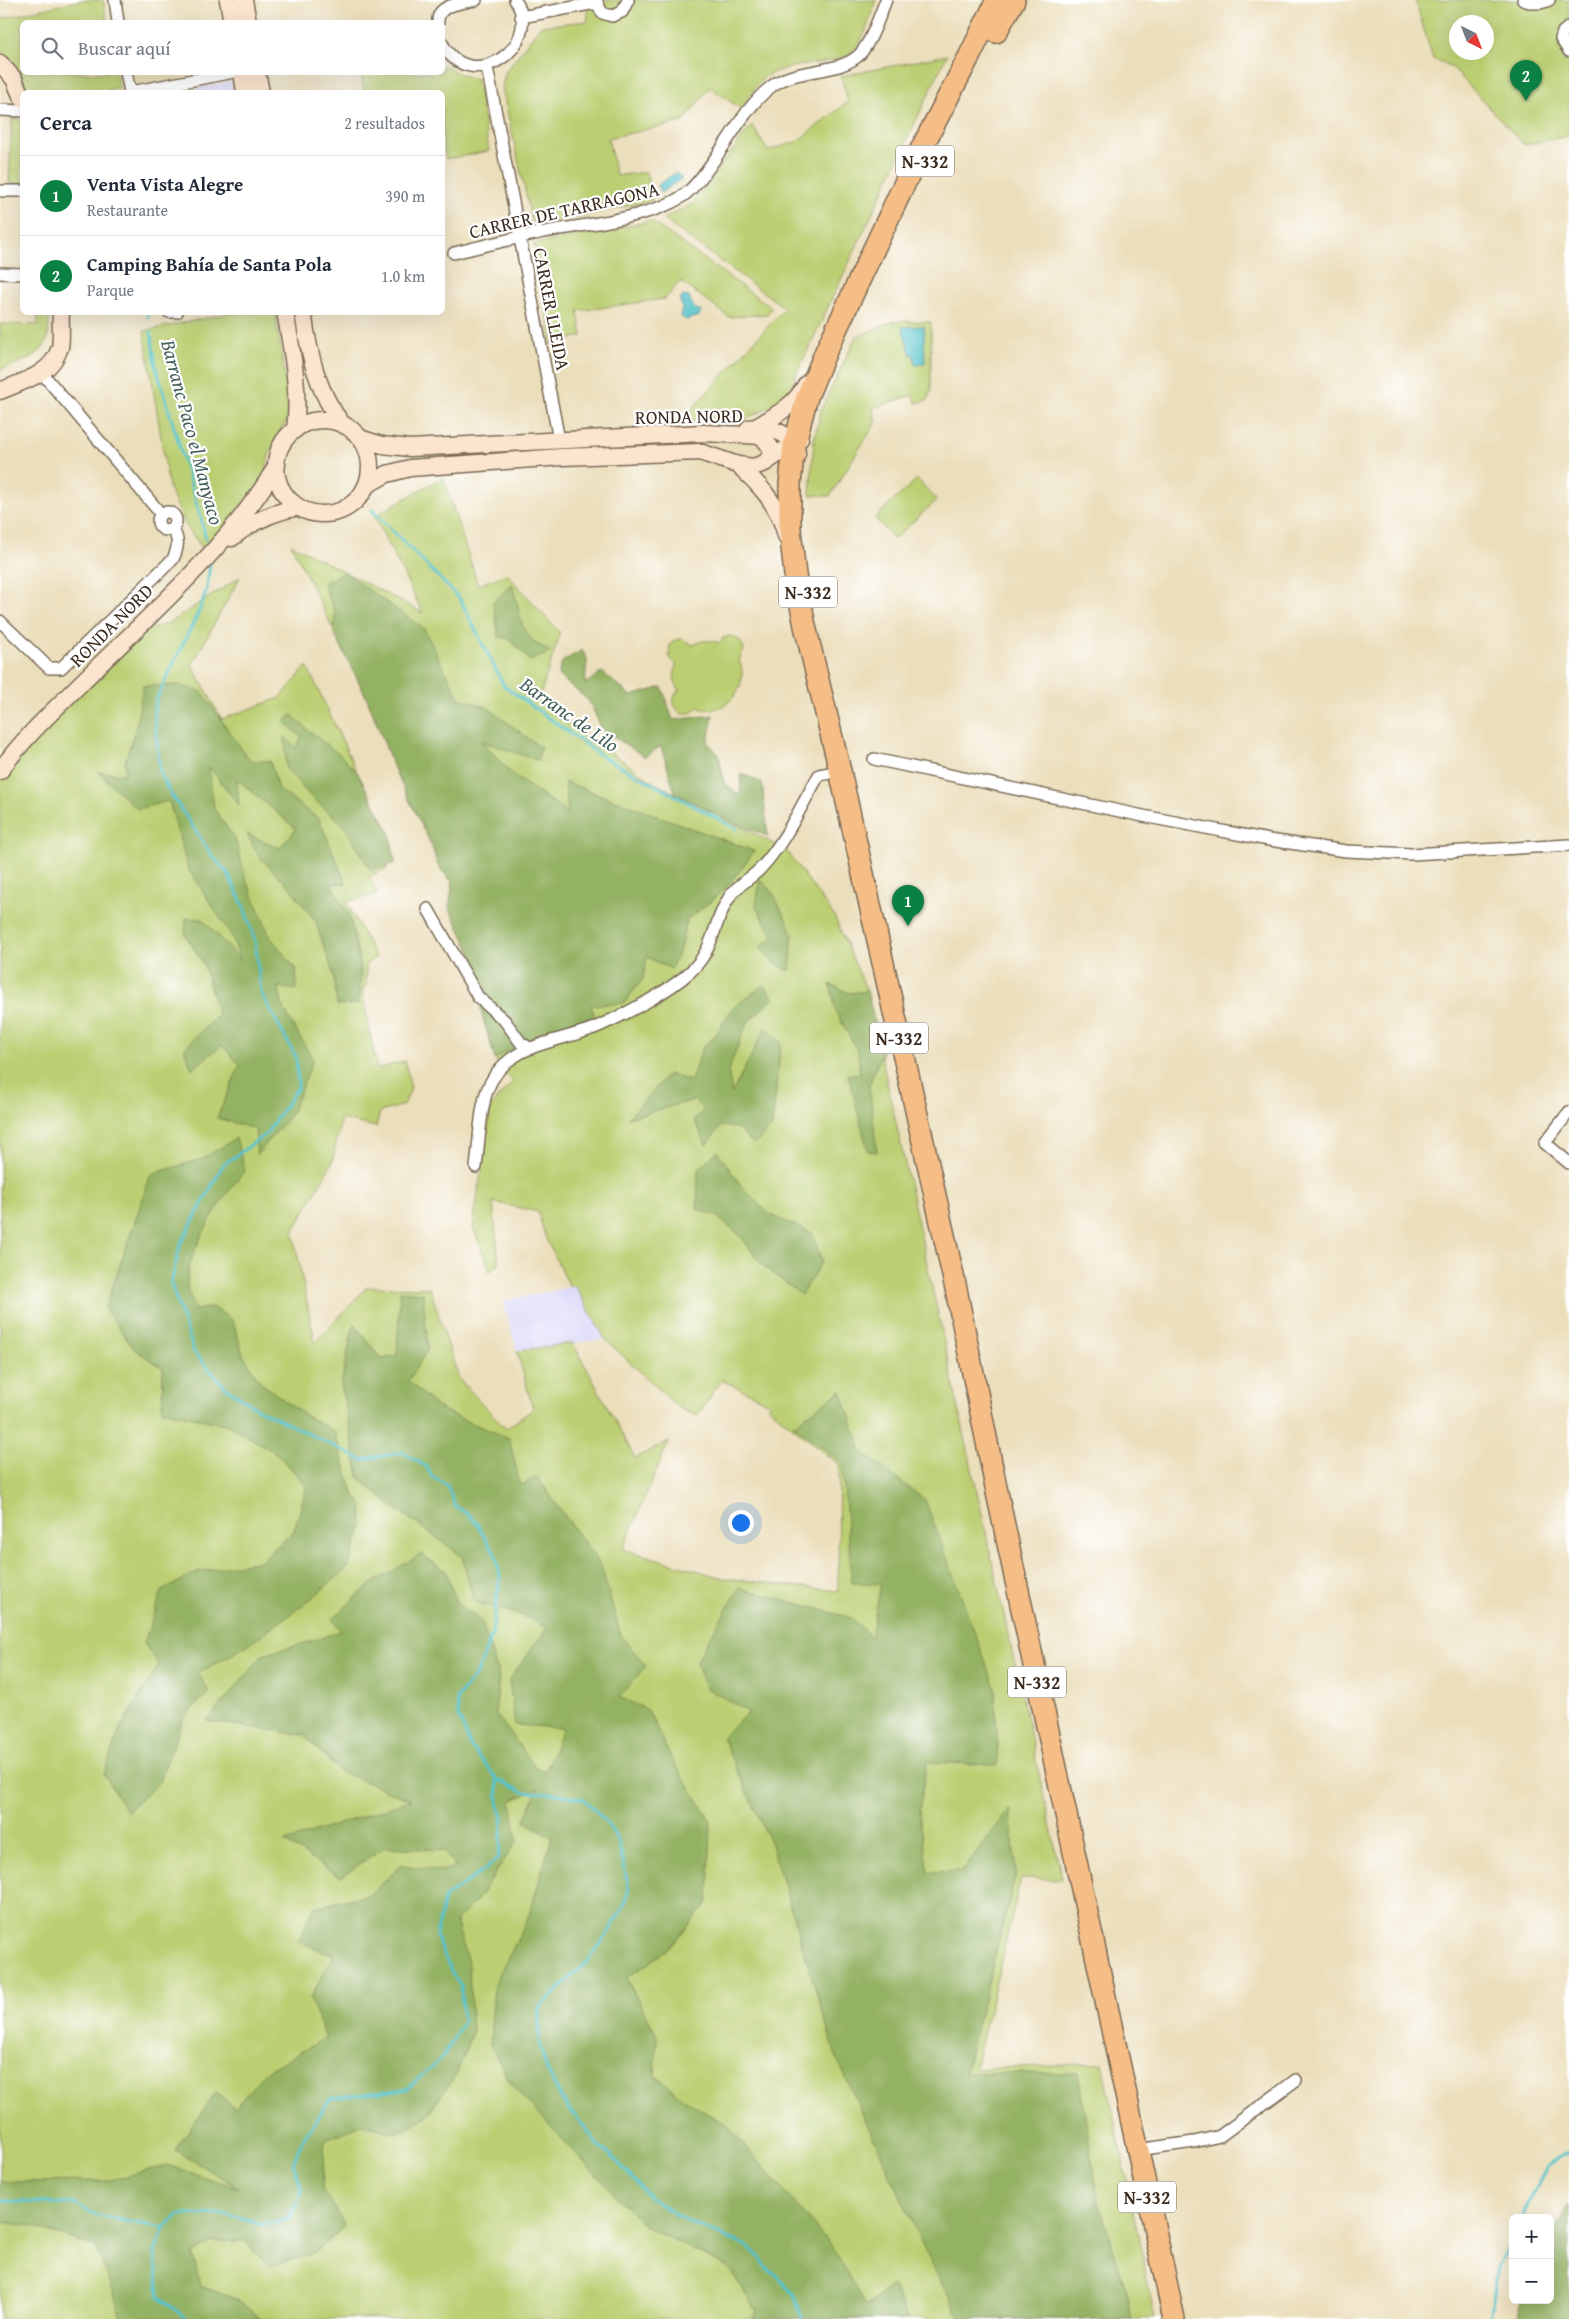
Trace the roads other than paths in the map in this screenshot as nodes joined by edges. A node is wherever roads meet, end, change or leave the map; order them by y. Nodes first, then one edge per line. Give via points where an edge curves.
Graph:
1 (115, 0) edge
2 (228, 0) edge
3 (244, 0) edge
4 (474, 0) edge
5 (515, 0) edge
6 (628, 0) edge
7 (886, 0) edge
8 (981, 0) edge
9 (996, 0) edge
10 (1014, 0) edge
11 (1522, 0) edge
12 (1549, 0) edge
13 (596, 2) edge
14 (521, 17) junction
15 (118, 20) edge
16 (232, 20) edge
17 (248, 20) edge
18 (439, 20) edge
19 (1569, 27) edge
20 (445, 47) edge
21 (1569, 51) edge
22 (0, 63) edge
23 (487, 67) junction
24 (127, 75) edge
25 (218, 75) edge
26 (242, 75) edge
27 (258, 75) edge
28 (130, 90) edge
29 (140, 90) edge
30 (245, 90) edge
31 (261, 90) edge
32 (20, 93) edge
33 (0, 110) edge
34 (20, 111) edge
35 (925, 151) junction
36 (0, 191) edge
37 (20, 191) edge
38 (520, 237) junction
39 (454, 253) dead end
40 (0, 273) edge
41 (20, 274) edge
42 (61, 315) edge
43 (285, 315) edge
44 (304, 315) edge
45 (826, 351) junction
46 (42, 373) junction
47 (0, 391) edge
48 (344, 425) junction
49 (809, 426) junction
50 (756, 427) junction
51 (295, 430) junction
52 (729, 434) junction
53 (360, 438) junction
54 (560, 440) junction
55 (794, 444) junction
56 (765, 463) junction
57 (738, 465) junction
58 (277, 466) junction
59 (800, 478) junction
60 (367, 485) junction
61 (299, 507) junction
62 (196, 568) junction
63 (795, 575) junction
64 (0, 621) edge
65 (54, 710) junction
66 (0, 755) edge
67 (874, 759) dead end
68 (838, 761) junction
69 (0, 771) edge
70 (1569, 845) edge
71 (428, 909) dead end
72 (528, 1047) junction
73 (1569, 1112) edge
74 (1569, 1163) edge
75 (476, 1166) dead end
76 (1296, 2080) dead end
77 (1137, 2150) junction
78 (1174, 2319) edge

1 - 15 street
2 - 16 main road
3 - 17 main road
4 - 18 street via 446,7
5 - 14 street
6 - 13 street via 622,12 612,16 602,12
7 - 38 street, CARRER DE TARRAGONA via 859,55 839,65 785,78 774,84 680,200 640,213
8 - 35 highway
9 - 35 highway, N-332
10 - 35 highway
11 - 12 street via 1531,3
13 - 14 street
14 - 23 street via 519,38 512,51
19 - 21 street via 1561,39
20 - 23 street via 464,64
22 - 32 main road via 14,78
23 - 38 street, CARRER LLEIDA
24 - 28 street
25 - 29 street
26 - 30 main road
27 - 31 main road
33 - 34 street
35 - 45 highway, N-332
35 - 49 highway, N-332 via 843,334
36 - 37 street
38 - 39 street, CARRER DE TARRAGONA
38 - 54 street, CARRER LLEIDA
40 - 41 street
42 - 46 main road via 60,346 54,361
43 - 51 main road via 297,406
44 - 48 main road via 323,396
45 - 50 main road via 800,396
45 - 55 highway, N-332 via 807,397
46 - 47 main road
46 - 64 street via 161,514 158,518 160,526 168,530 172,528 179,548 173,558 61,668 49,668
48 - 51 main road, RONDA NORD via 317,421
48 - 53 main road, RONDA NORD
49 - 55 main road
49 - 59 highway, N-332
50 - 52 main road
50 - 55 main road via 773,430
51 - 58 main road, RONDA NORD via 282,446
52 - 54 main road, RONDA NORD
52 - 56 main road, RONDA NORD via 762,436 771,448
53 - 54 main road, RONDA NORD via 382,445 410,448
53 - 60 main road, RONDA NORD via 370,461
55 - 56 main road
55 - 59 main road
55 - 63 highway, N-332 via 790,529
56 - 57 main road, RONDA NORD via 753,467
57 - 60 main road, RONDA NORD via 700,452 562,457 410,468 387,474
57 - 63 main road via 759,484 776,507
58 - 61 main road via 284,493
58 - 62 main road, RONDA NORD via 250,508
59 - 68 highway, N-332 via 803,561
60 - 61 main road, RONDA NORD via 350,506 338,512 316,514
61 - 62 main road, RONDA NORD via 261,518 241,530
62 - 65 main road, RONDA NORD
63 - 68 highway, N-332
65 - 66 main road, RONDA NORD
65 - 69 main road, RONDA NORD
67 - 70 street via 1153,818 1346,851 1412,854
68 - 72 street via 819,775 761,868 731,894 710,946 701,962 688,974 666,990 600,1026
68 - 77 highway, N-332 via 956,1289
71 - 72 street via 478,997
72 - 75 street via 499,1069 487,1089
73 - 74 street via 1544,1143
76 - 77 street via 1220,2136
77 - 78 highway, N-332

